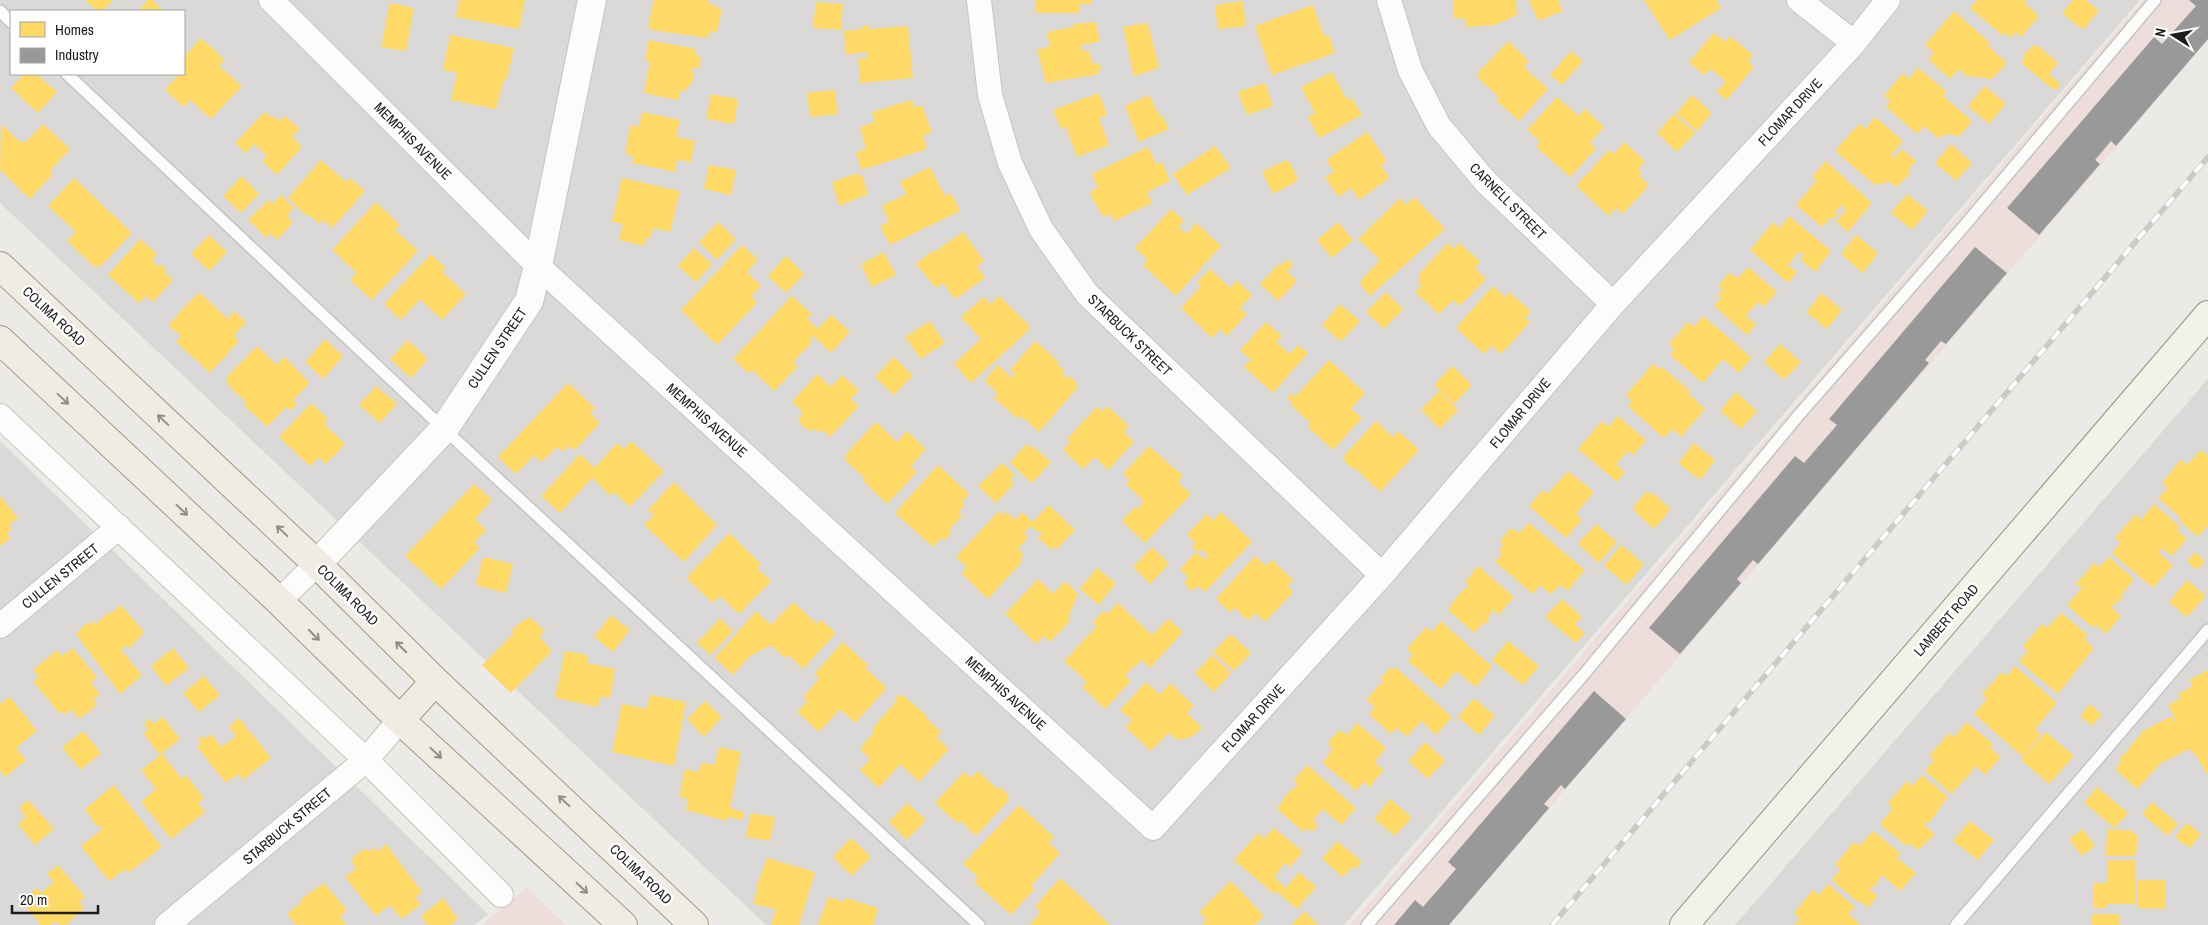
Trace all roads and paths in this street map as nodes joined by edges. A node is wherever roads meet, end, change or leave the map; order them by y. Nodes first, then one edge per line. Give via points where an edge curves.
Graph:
1 (272, 0) edge
2 (592, 0) edge
3 (979, 0) edge
4 (1389, 0) edge
5 (1800, 0) edge
6 (1888, 0) edge
7 (2155, 0) edge
8 (0, 11) edge
9 (10, 21) edge
10 (1854, 43) junction
11 (68, 75) edge
12 (0, 266) edge
13 (538, 266) junction
14 (1613, 304) junction
15 (2208, 315) edge
16 (0, 340) edge
17 (0, 416) edge
18 (444, 429) junction
19 (120, 527) junction
20 (317, 564) junction
21 (1382, 575) junction
22 (280, 601) junction
23 (0, 626) edge
24 (2208, 630) edge
25 (435, 681) junction
26 (400, 720) junction
27 (366, 760) junction
28 (1153, 828) joint
29 (501, 895) dead end
30 (167, 925) edge
31 (623, 925) edge
32 (694, 925) edge
33 (979, 925) edge
34 (1367, 925) edge
35 (1684, 925) edge
36 (1956, 925) edge

1 - 13 street, MEMPHIS AVENUE
2 - 13 street, CULLEN STREET
3 - 21 street, STARBUCK STREET via 990,95 1010,163 1042,229 1087,294
4 - 14 street, CARNELL STREET via 1410,70 1440,126 1485,181
5 - 10 street
6 - 10 street, FLOMAR DRIVE
7 - 34 lane via 1798,416 1585,673
8 - 9 lane
10 - 14 street, FLOMAR DRIVE
11 - 18 lane
20 -> 12 main road, COLIMA ROAD
13 - 18 street, CULLEN STREET via 529,301
13 - 28 street, MEMPHIS AVENUE
14 - 21 street, FLOMAR DRIVE
15 - 35 main road, LAMBERT ROAD
16 -> 22 main road
17 - 19 street
18 - 20 street, CULLEN STREET
18 - 33 lane
19 - 23 street, CULLEN STREET
19 - 27 street
20 - 22 street, CULLEN STREET
25 -> 20 main road, COLIMA ROAD
21 - 28 street, FLOMAR DRIVE
22 -> 26 main road
24 - 36 lane
25 - 26 main road
32 -> 25 main road, COLIMA ROAD
26 - 27 street, STARBUCK STREET
26 -> 31 main road
27 - 29 street
27 - 30 street, STARBUCK STREET

